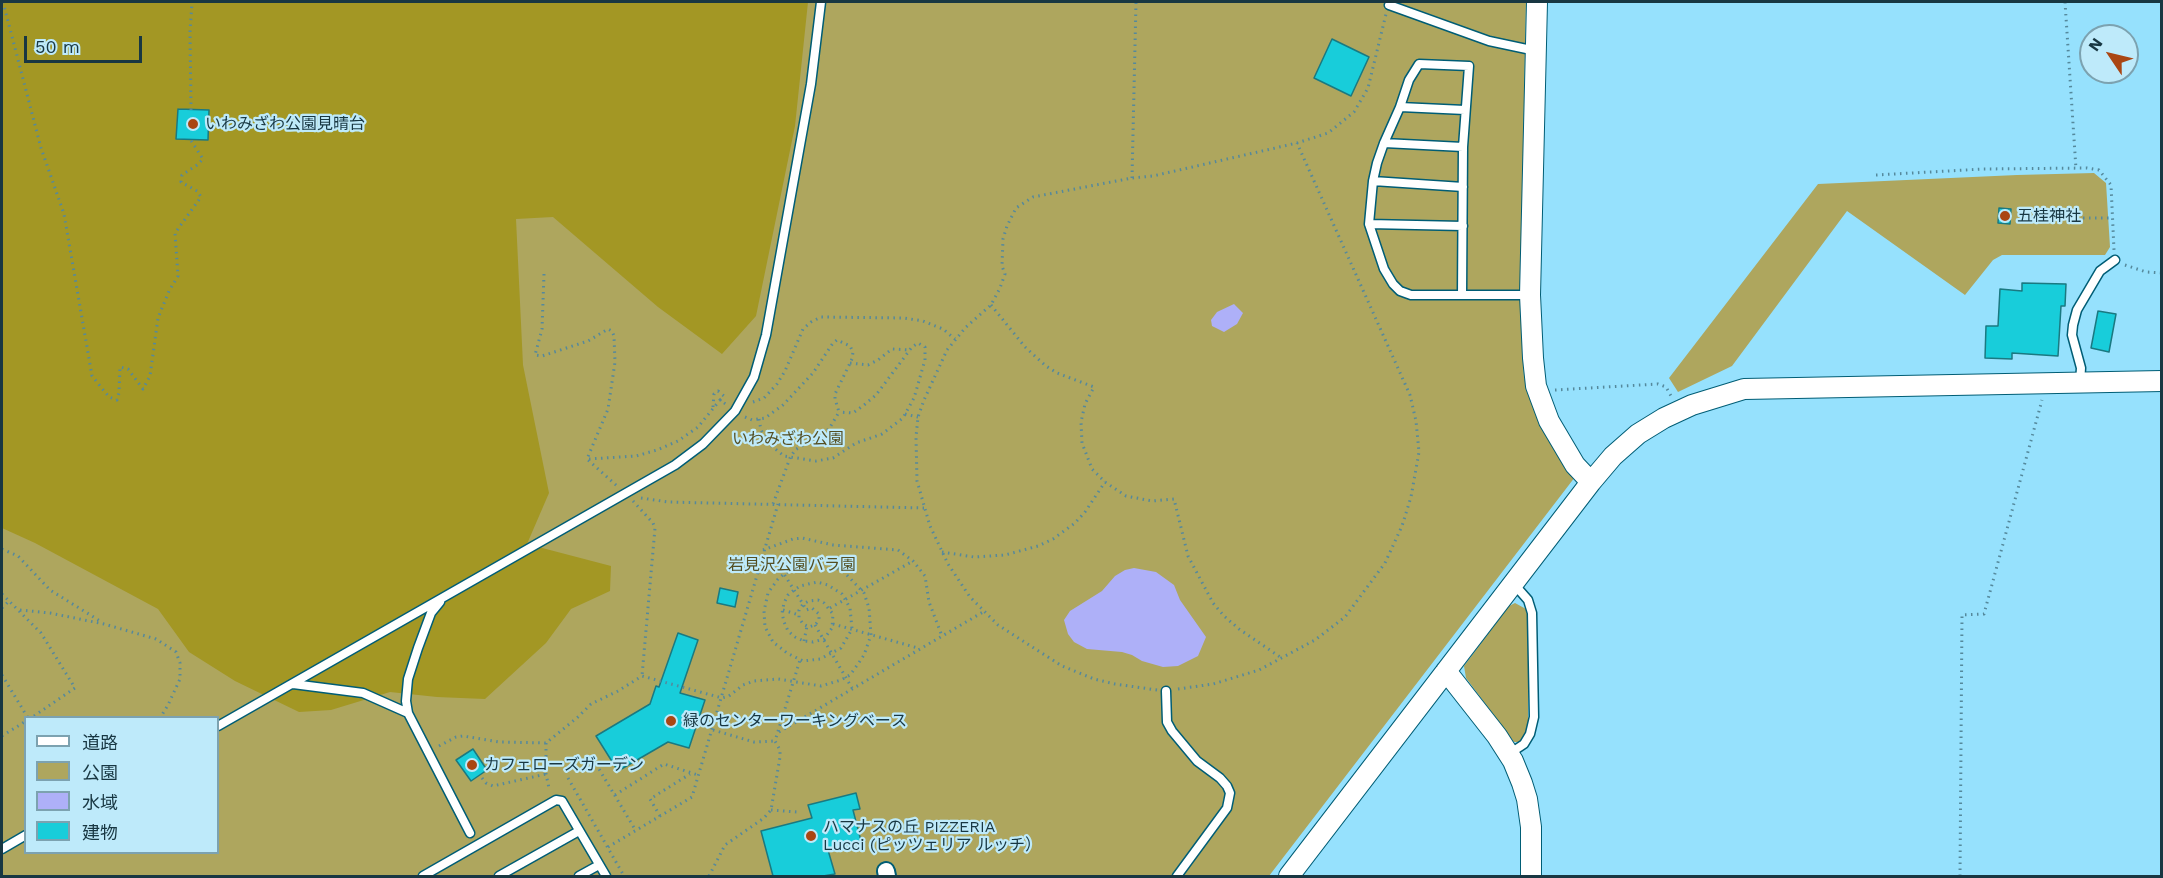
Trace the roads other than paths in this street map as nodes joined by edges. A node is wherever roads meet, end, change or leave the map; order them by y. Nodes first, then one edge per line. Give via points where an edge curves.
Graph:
1 (821, 2) edge
2 (1537, 2) edge
3 (1389, 5) road end
4 (1536, 51) junction
5 (1400, 106) junction
6 (1465, 110) junction
7 (1384, 143) junction
8 (1463, 147) junction
9 (1373, 181) junction
10 (1463, 187) junction
11 (1369, 224) junction
12 (1462, 226) junction
13 (2115, 260) road end
14 (1462, 295) junction
15 (1530, 295) junction
16 (2162, 381) edge
17 (2080, 383) junction
18 (1591, 482) junction
19 (1513, 583) junction
20 (442, 599) junction
21 (1446, 671) junction
22 (292, 684) junction
23 (1166, 691) road end
24 (408, 714) junction
25 (219, 725) edge
26 (1509, 754) junction
27 (579, 831) junction
28 (470, 834) dead end
29 (24, 836) edge
30 (2, 849) edge
31 (599, 865) junction
32 (423, 876) edge
33 (499, 876) edge
34 (579, 876) edge
35 (606, 876) edge
36 (1177, 876) edge
37 (1289, 876) edge
38 (1531, 876) edge

1 - 20 lane via 811,84 766,335 754,377 737,409 691,454
2 - 4 street
3 - 4 lane via 1489,41
4 - 15 street
5 - 6 lane
5 - 6 lane via 1419,64 1468,66
5 - 7 lane
6 - 8 lane
7 - 8 lane
7 - 9 lane
8 - 10 lane
9 - 10 lane
9 - 11 lane
10 - 12 lane
11 - 12 lane
11 - 14 lane via 1384,268 1401,291 1410,295
12 - 14 lane
13 - 17 lane via 2100,271 2077,310 2072,335 2081,368
14 - 15 lane
15 - 18 street via 1538,391 1549,422 1575,465
16 - 17 street
17 - 18 street via 1744,389 1692,405 1638,434
18 - 19 street
19 - 21 street
19 - 26 lane via 1528,600 1532,613 1534,717 1524,744
20 - 22 lane
20 - 24 lane via 431,613 408,679
21 - 26 street
21 - 37 street
22 - 24 lane via 363,693
22 - 25 lane
23 - 36 lane via 1167,722 1172,731 1230,793 1227,808
24 - 28 lane
26 - 38 street via 1527,799
27 - 31 lane
27 - 32 lane via 562,801 556,800
27 - 33 lane
29 - 30 lane
31 - 34 lane
31 - 35 lane

